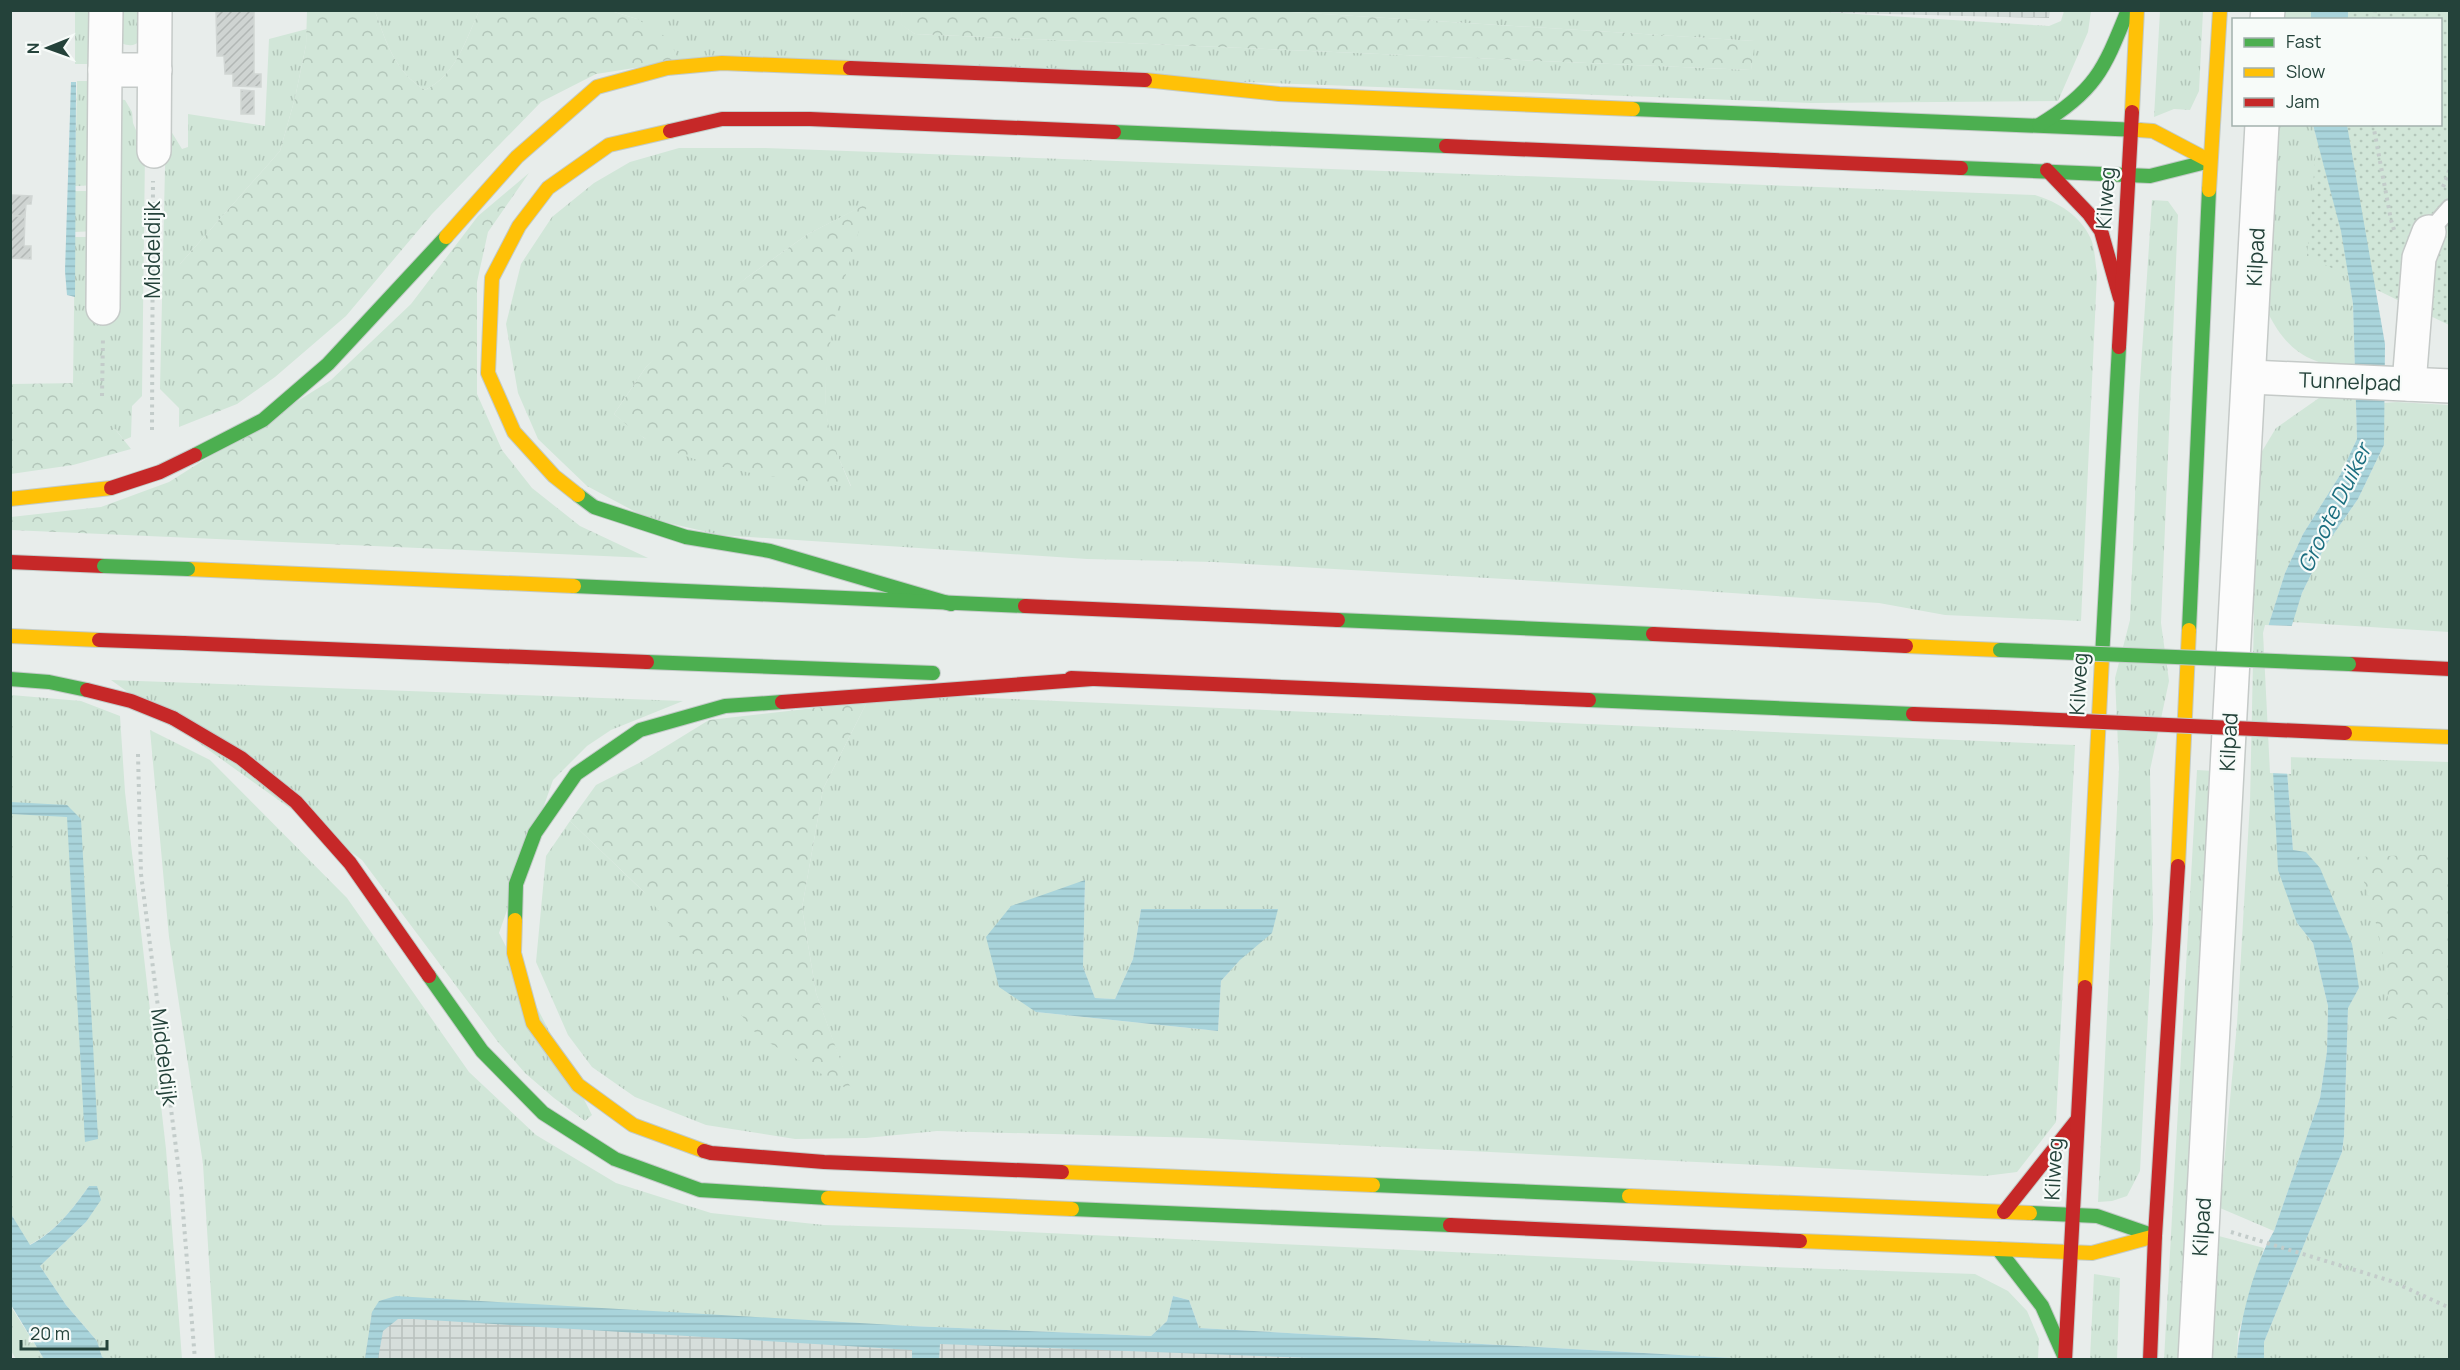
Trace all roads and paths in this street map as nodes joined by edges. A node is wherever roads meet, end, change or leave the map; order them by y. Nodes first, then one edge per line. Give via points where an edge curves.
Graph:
1 (106, 10) edge
2 (155, 10) edge
3 (2128, 10) edge
4 (2137, 10) edge
5 (2220, 10) edge
6 (105, 70) junction
7 (155, 70) junction
8 (2039, 125) junction
9 (2262, 126) edge
10 (2373, 126) edge
11 (2131, 130) junction
12 (154, 151) joint
13 (2210, 160) junction
14 (2047, 171) junction
15 (2128, 174) junction
16 (2433, 233) edge
17 (2120, 298) junction
18 (103, 308) joint
19 (2250, 377) junction
20 (2400, 384) junction
21 (2450, 386) edge
22 (102, 396) dead end
23 (152, 430) dead end
24 (10, 499) edge
25 (10, 562) edge
26 (951, 604) junction
27 (10, 636) edge
28 (2450, 669) edge
29 (10, 679) edge
30 (1092, 679) junction
31 (2450, 737) edge
32 (138, 754) dead end
33 (2077, 1120) junction
34 (2004, 1212) junction
35 (2073, 1215) junction
36 (2155, 1236) junction
37 (2256, 1240) dead end
38 (1998, 1249) junction
39 (2071, 1252) junction
40 (2450, 1308) edge
41 (195, 1359) edge
42 (2065, 1359) edge
43 (2150, 1359) edge
44 (2195, 1359) edge

1 - 6 street
2 - 7 street
3 - 8 main road via 2087,90
4 - 11 main road, Kilweg
5 - 13 main road
6 - 7 street
6 - 18 street
7 - 12 street
8 - 11 main road
8 - 24 main road, bridge via 1279,94 1154,80 722,63 667,68 597,87 517,157 328,364 263,420 160,472 111,488
9 - 19 street, Kilpad
10 - 16 path via 2391,220 2401,249
11 - 13 main road via 2153,131
11 - 15 main road, Kilweg
12 - 23 path, Middeldijk
13 - 15 main road via 2150,176
13 - 36 main road via 2178,868
14 - 15 main road
14 - 17 main road via 2101,231
14 - 26 main road via 822,119 722,119 609,145 548,188 519,226 492,278 488,373 514,432 554,476 594,507 676,534 770,551
15 - 17 main road, Kilweg
16 - 20 street
17 - 33 main road, Kilweg
18 - 22 path
19 - 20 street, Tunnelpad
19 - 44 street, Kilpad
20 - 21 street, Tunnelpad
25 - 26 main road, bridge
26 - 28 main road, bridge
27 - 30 main road, bridge
29 - 38 main road, bridge via 49,682 131,701 173,718 241,758 296,802 350,863 482,1051 543,1113 615,1159 700,1190
30 - 31 main road, bridge
30 - 34 main road via 725,706 640,730 576,774 535,834 516,884 514,953 533,1023 578,1085 633,1125 711,1154
32 - 41 path, Middeldijk via 141,874 181,1187
33 - 34 main road
33 - 35 main road, Kilweg
34 - 35 main road
35 - 36 main road via 2097,1216
35 - 39 main road, Kilweg
36 - 39 main road via 2092,1253
36 - 43 main road
37 - 40 path via 2391,1281
38 - 39 main road
38 - 42 main road via 2042,1306
39 - 42 main road, Kilweg

